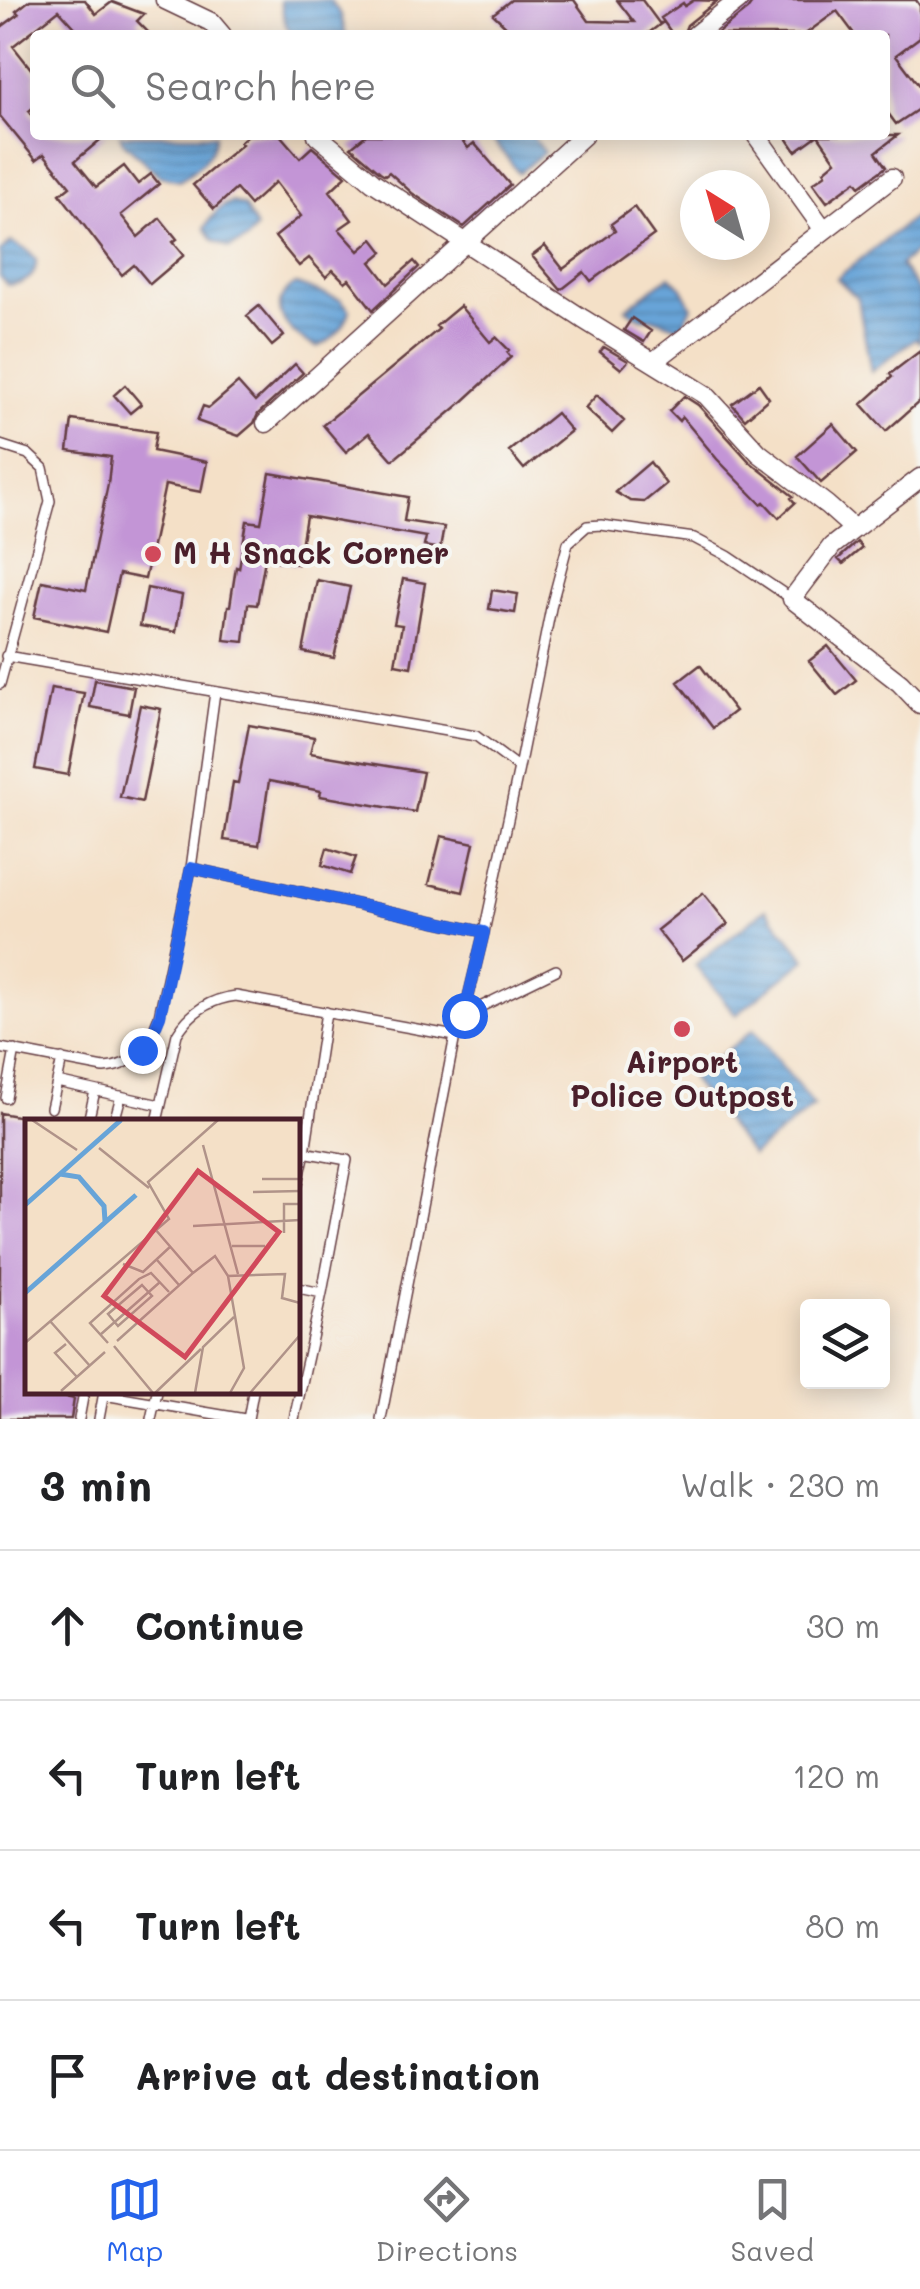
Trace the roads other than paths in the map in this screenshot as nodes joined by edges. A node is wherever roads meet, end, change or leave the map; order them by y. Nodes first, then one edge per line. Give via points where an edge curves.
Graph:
1 (165, 0) edge
2 (739, 0) edge
3 (218, 30) edge
4 (701, 30) edge
5 (323, 140) edge
6 (578, 140) edge
7 (760, 140) edge
8 (892, 178) dead end
9 (824, 230) junction
10 (466, 242) junction
11 (653, 362) junction
12 (266, 423) dead end
13 (0, 445) edge
14 (920, 478) edge
15 (854, 529) junction
16 (792, 599) junction
17 (6, 656) junction
18 (0, 684) edge
19 (216, 692) junction
20 (920, 704) edge
21 (519, 768) junction
22 (191, 868) junction
23 (484, 932) junction
24 (556, 970) dead end
25 (326, 1012) junction
26 (464, 1015) junction
27 (455, 1036) junction
28 (0, 1048) edge
29 (15, 1050) junction
30 (62, 1059) junction
31 (57, 1082) junction
32 (95, 1090) junction
33 (121, 1096) junction
34 (6, 1098) dead end
35 (160, 1105) junction
36 (50, 1108) dead end
37 (89, 1119) edge
38 (115, 1119) edge
39 (158, 1119) edge
40 (301, 1152) edge
41 (300, 1288) edge
42 (322, 1292) junction
43 (300, 1392) edge
44 (84, 1394) edge
45 (104, 1394) edge
46 (117, 1394) edge
47 (253, 1394) edge
48 (300, 1394) edge
49 (156, 1397) edge
50 (79, 1419) edge
51 (99, 1419) edge
52 (151, 1419) edge
53 (247, 1419) edge
54 (294, 1419) edge
55 (381, 1419) edge

1 - 3 street
2 - 4 street
5 - 10 street via 373,182
6 - 10 street
7 - 9 street
8 - 9 street
9 - 11 street
10 - 11 street
10 - 12 street
11 - 15 street via 706,395 759,453
13 - 17 lane via 28,454 43,468 50,501
14 - 15 street
15 - 16 street via 832,546
16 - 20 street
16 - 21 lane via 694,538 587,526 568,542
17 - 18 lane
17 - 19 lane
19 - 21 lane via 476,736
19 - 22 lane
21 - 23 lane
22 - 23 lane
22 - 30 lane via 160,1016 142,1050 120,1067
23 - 26 lane
24 - 26 lane
25 - 27 lane
25 - 35 lane via 218,998 177,1034
25 - 40 lane
26 - 27 lane
27 - 55 lane
28 - 29 lane
29 - 30 lane
29 - 34 lane
30 - 31 lane
31 - 32 lane
31 - 36 lane
32 - 33 lane
32 - 37 lane
33 - 35 lane
33 - 38 lane
35 - 39 lane
40 - 42 lane via 347,1160
41 - 42 lane
42 - 43 lane
44 - 50 lane
45 - 51 lane
46 - 49 lane
47 - 53 lane
48 - 54 lane
49 - 52 lane
49 - 53 lane

